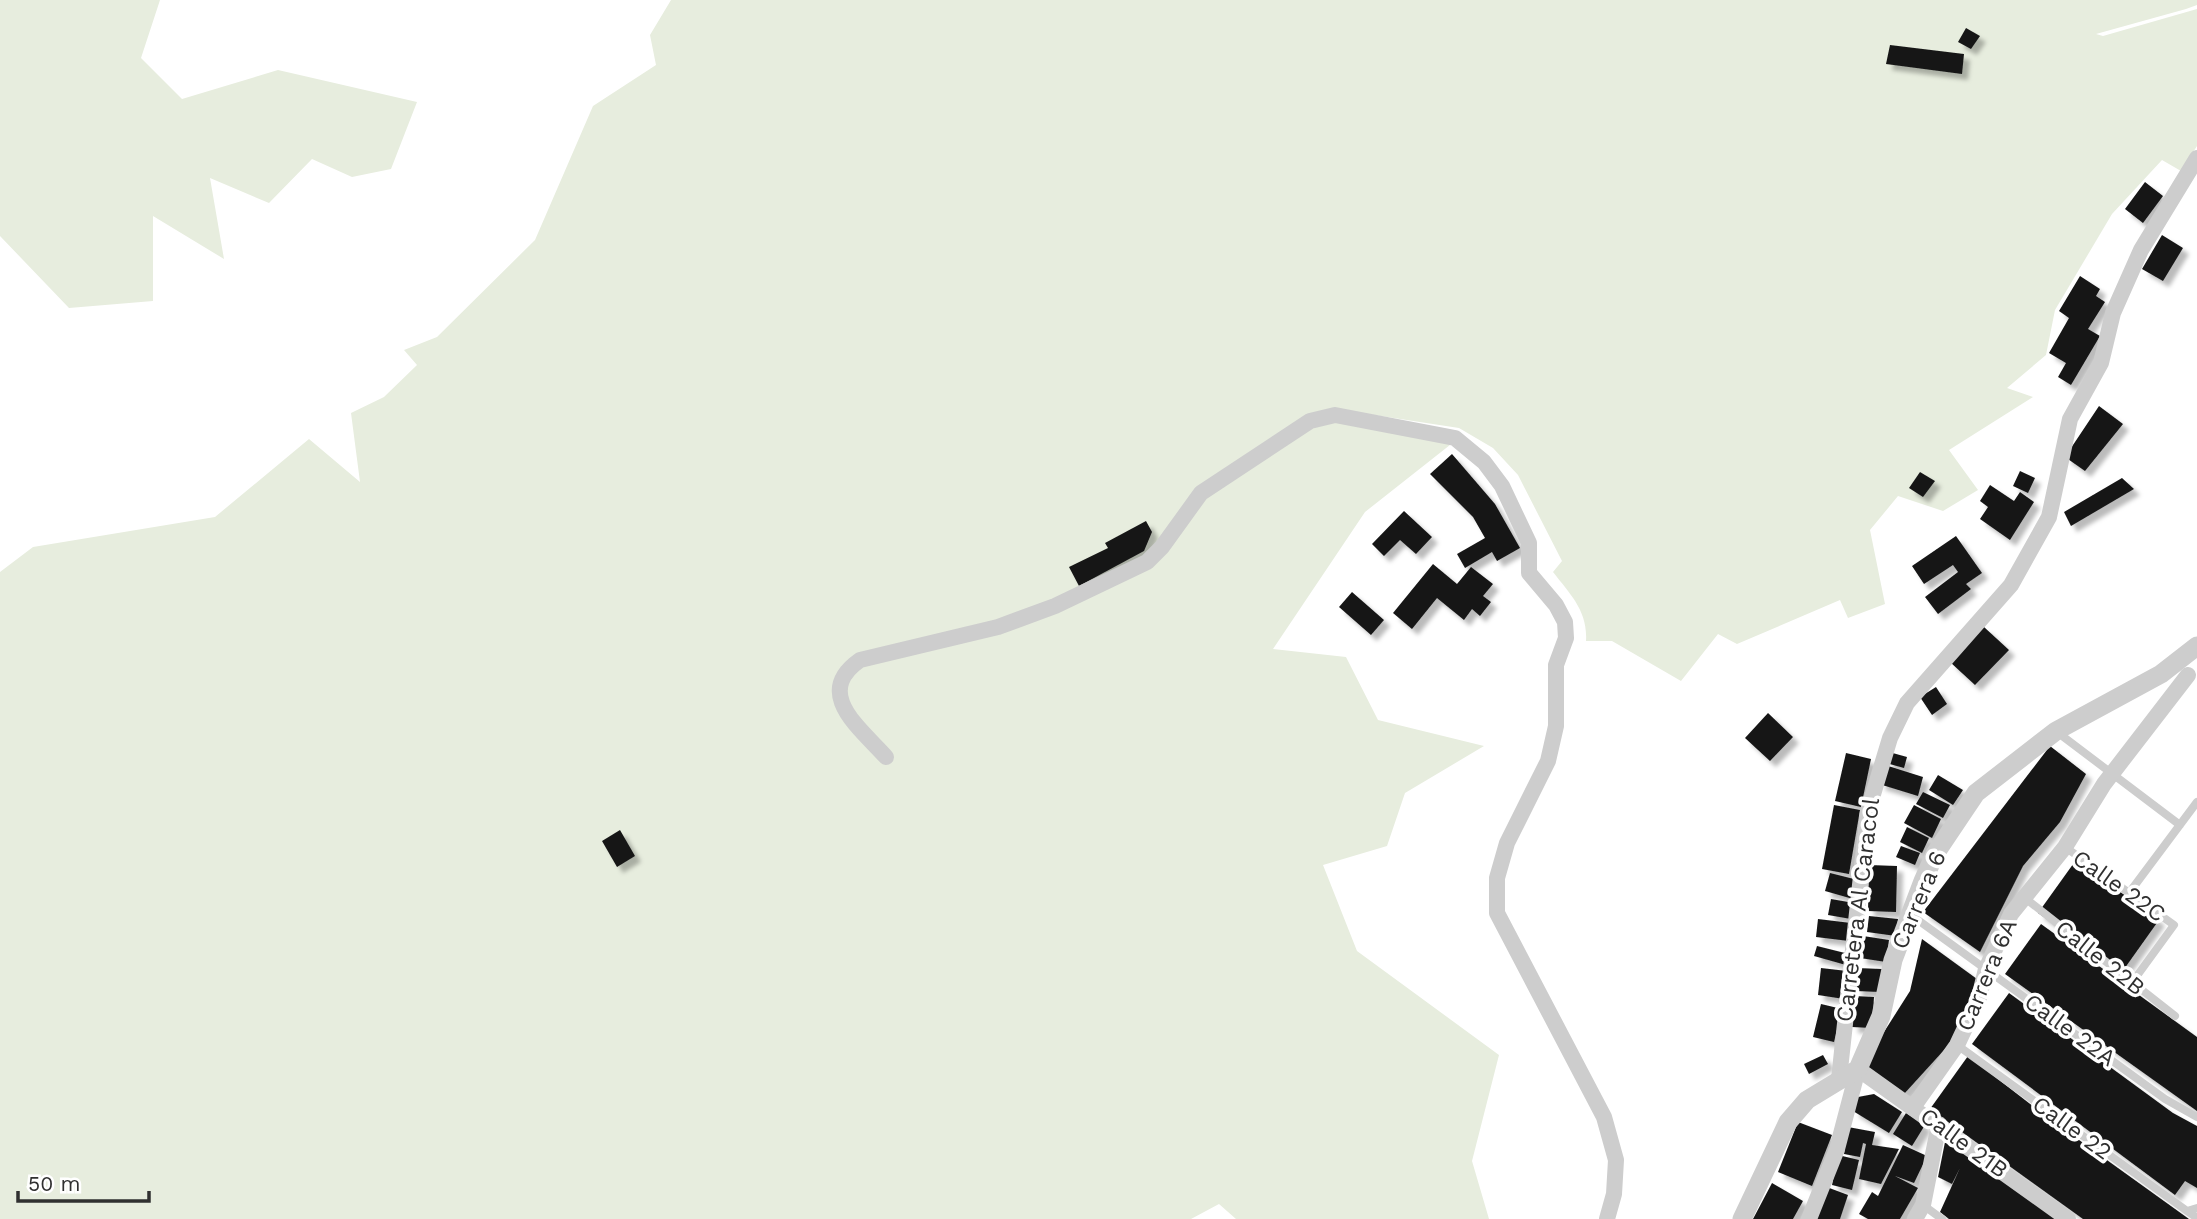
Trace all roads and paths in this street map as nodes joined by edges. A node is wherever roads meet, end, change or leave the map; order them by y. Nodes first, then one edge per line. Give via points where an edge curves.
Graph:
1 (2197, 158) edge
2 (2197, 646) edge
3 (2188, 675) dead end
4 (2056, 732) junction
5 (886, 757) dead end
6 (2111, 775) junction
7 (2197, 802) edge
8 (2180, 825) junction
9 (2065, 848) junction
10 (2129, 893) junction
11 (2025, 898) junction
12 (1911, 915) junction
13 (1986, 969) junction
14 (2131, 984) junction
15 (2175, 1016) dead end
16 (1957, 1045) junction
17 (1858, 1069) junction
18 (1839, 1079) junction
19 (1914, 1106) junction
20 (2197, 1117) edge
21 (1939, 1124) junction
22 (2197, 1209) edge
23 (1919, 1212) edge
24 (2188, 1212) junction
25 (2197, 1218) edge
26 (1607, 1219) edge
27 (1742, 1219) edge
28 (1809, 1219) edge
29 (1942, 1219) edge
30 (2068, 1219) edge

1 - 18 street, Carretera Al Caracol via 2141,250 2113,313 2101,363 2070,419 2049,517 2011,585 1907,703 1890,738 1868,811
2 - 4 street, Carrera 6 via 2161,674
3 - 6 street, Carrera 6A
4 - 6 lane
4 - 12 street, Carrera 6 via 1976,793 1935,855
5 - 26 street via 840,703 837,687 845,670 860,660 998,627 1055,606 1147,562 1201,493 1310,421 1335,415 1455,438 1484,462 1502,486 1529,543 1529,573 1565,622 1566,638 1556,665 1556,726 1548,761 1507,843 1497,878 1497,913 1604,1117 1616,1160
6 - 8 lane
6 - 9 street, Carrera 6A
7 - 8 lane
8 - 10 lane
9 - 10 lane, Calle 22C
9 - 11 street, Carrera 6A
10 - 14 lane, Calle 22C via 2174,925
11 - 13 street, Carrera 6A via 2011,914
11 - 14 lane, Calle 22B
12 - 13 lane, Calle 22A
12 - 17 street, Carrera 6 via 1881,1016
13 - 16 street, Carrera 6A via 1979,998
13 - 20 lane, Calle 22A via 2165,1099
14 - 15 lane, Calle 22B
16 - 19 street, Carrera 6A
16 - 24 lane, Calle 22
17 - 18 street
17 - 19 street, Calle 21B
17 - 28 street, Carrera 6 via 1837,1149
18 - 27 street via 1807,1100 1788,1122
19 - 21 street, Calle 21B
21 - 23 street
21 - 30 street, Calle 21B
22 - 24 lane
23 - 29 lane
24 - 25 lane, Calle 22

